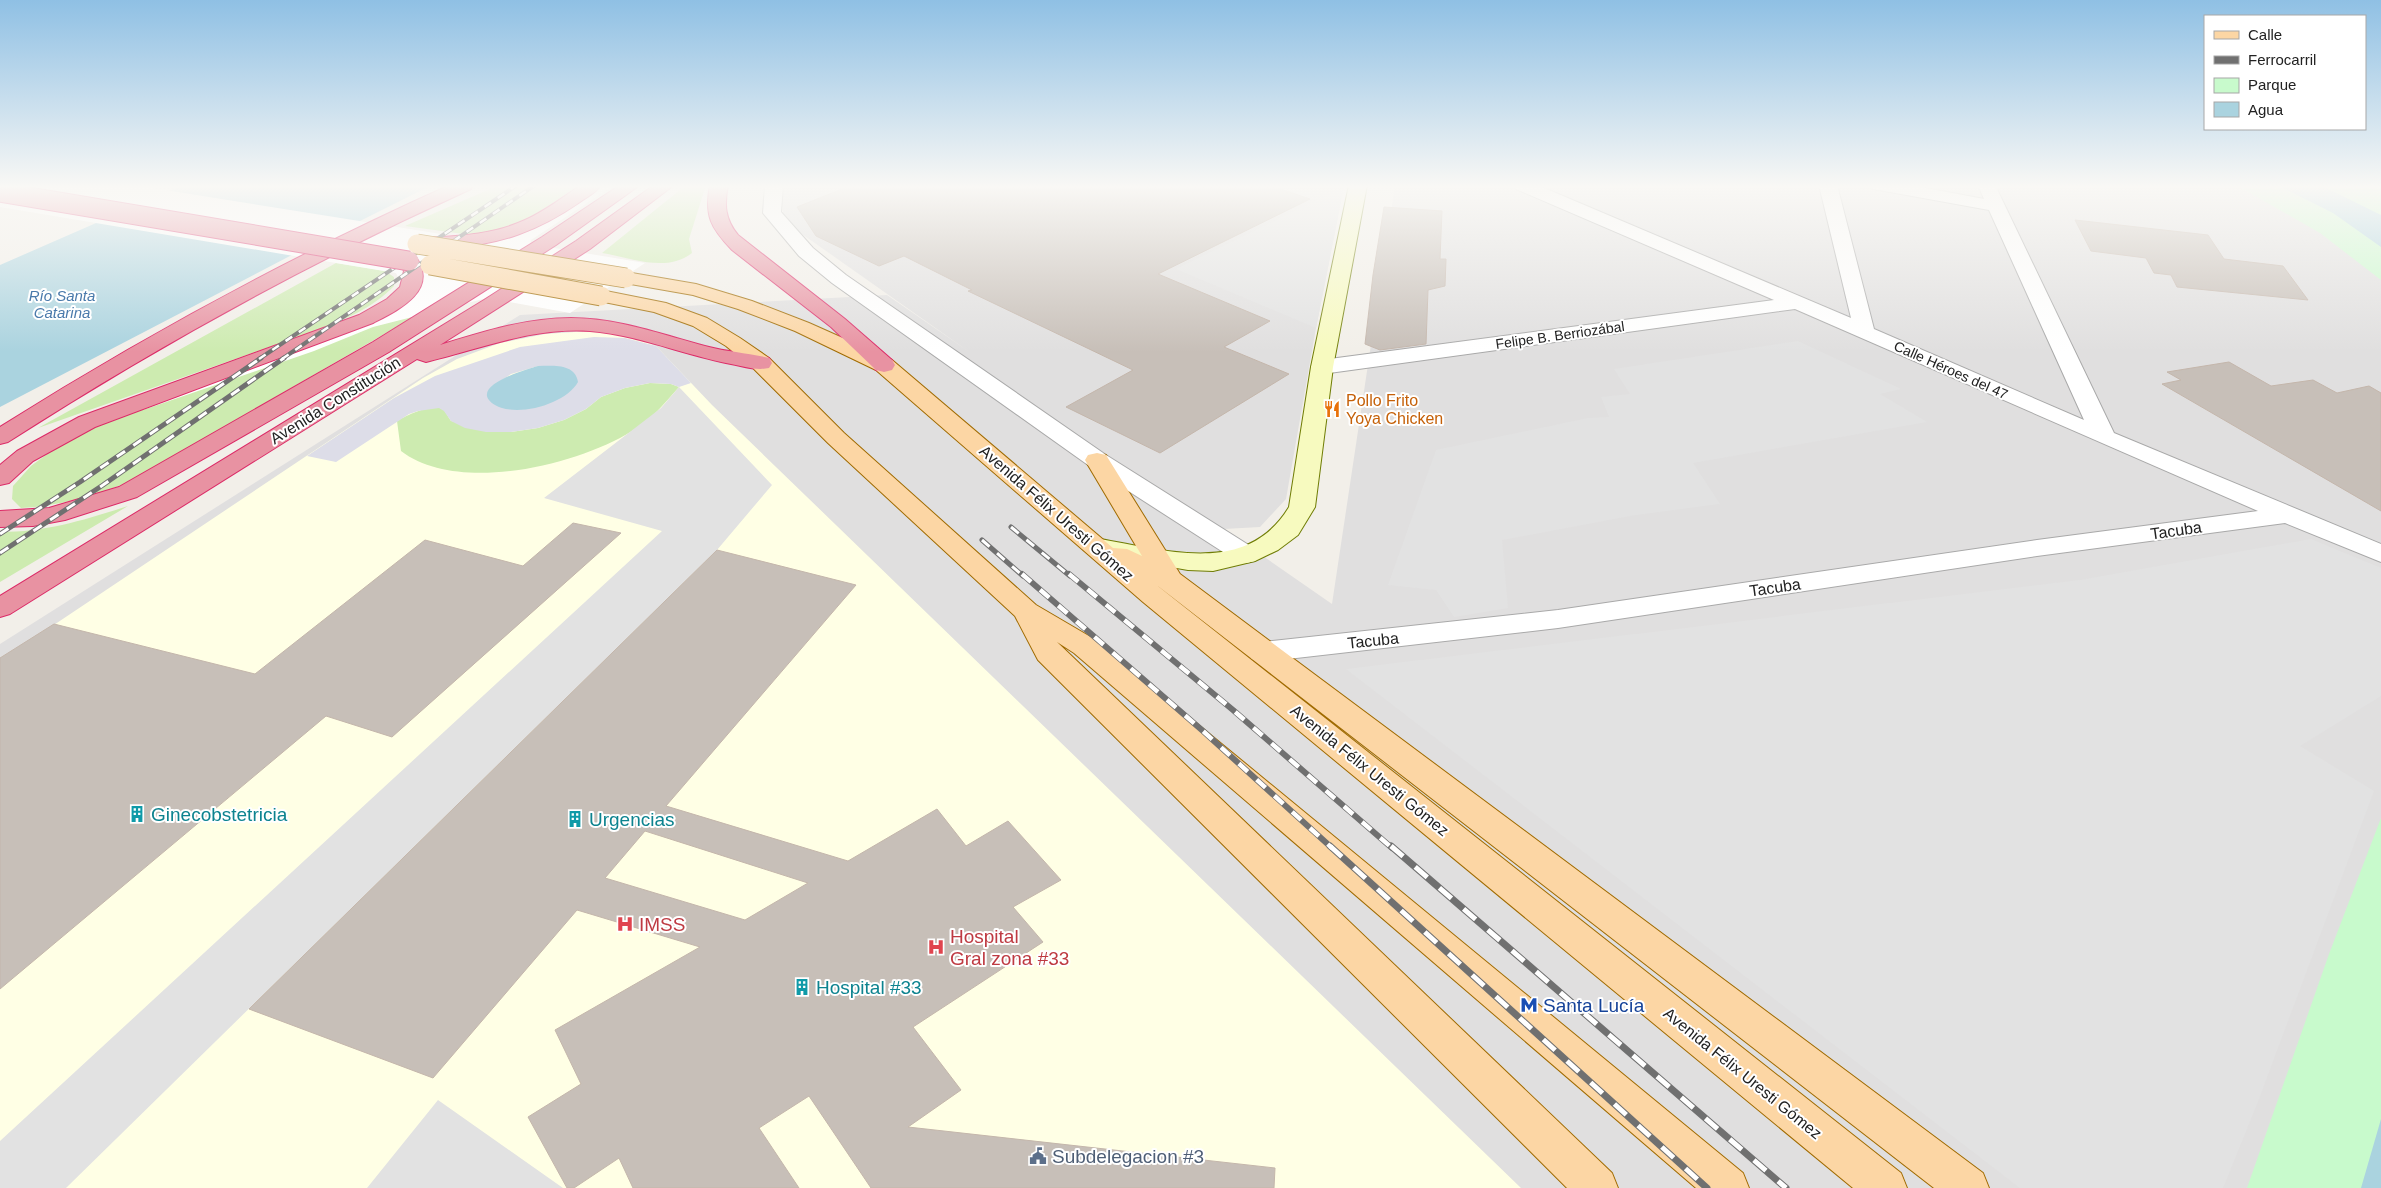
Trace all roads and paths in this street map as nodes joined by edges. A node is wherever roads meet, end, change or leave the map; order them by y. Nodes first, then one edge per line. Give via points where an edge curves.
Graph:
1 (328, 240) edge
2 (350, 240) edge
3 (394, 240) edge
4 (478, 240) edge
5 (551, 240) edge
6 (589, 240) edge
7 (734, 240) edge
8 (796, 240) edge
9 (1347, 240) edge
10 (1652, 240) edge
11 (1842, 240) edge
12 (2011, 240) edge
13 (413, 253) junction
14 (1798, 303) junction
15 (1864, 331) junction
16 (760, 363) junction
17 (884, 366) junction
18 (1322, 367) junction
19 (387, 369) junction
20 (0, 437) edge
21 (2104, 437) junction
22 (1097, 460) junction
23 (0, 478) edge
24 (2287, 515) junction
25 (0, 519) edge
26 (2381, 554) edge
27 (1246, 555) junction
28 (1159, 577) junction
29 (0, 608) edge
30 (1026, 611) junction
31 (1262, 652) junction
32 (1597, 1188) edge
33 (1728, 1188) edge
34 (1886, 1188) edge
35 (1968, 1188) edge

1 - 13 highway, Avenida Félix Uresti Gómez, bridge
2 - 20 highway via 152,345
3 - 13 highway, Avenida Félix Uresti Gómez
4 - 13 highway, bridge
5 - 25 highway via 381,346 128,492 49,518
6 - 19 highway, Avenida Constitución
7 - 17 highway via 838,323
8 - 22 street via 839,279
9 - 18 street
10 - 14 street, Calle Héroes del 47
11 - 15 street
12 - 21 street
13 - 16 main road, Avenida Félix Uresti Gómez, bridge via 659,307 700,322
13 - 17 main road, Avenida Félix Uresti Gómez, bridge via 626,278 696,290 802,327
13 - 23 highway via 412,286 396,302 338,330 130,405 55,438 25,456
14 - 15 street, Calle Héroes del 47
14 - 18 street, Felipe B. Berriozábal
15 - 21 street, Calle Héroes del 47
16 - 19 highway via 621,329 566,325 493,336
16 - 30 main road, Avenida Félix Uresti Gómez via 836,438
17 - 28 main road, Avenida Félix Uresti Gómez via 1096,546 1127,558
18 - 27 street via 1302,508 1289,529
19 - 29 highway, Avenida Constitución
21 - 24 street, Calle Héroes del 47
22 - 27 street
22 - 28 main road
24 - 26 street, Calle Héroes del 47
24 - 31 street, Tacuba via 1558,619
27 - 28 street
28 - 31 main road
28 - 34 main road, Avenida Félix Uresti Gómez
30 - 32 main road via 1048,653
30 - 33 main road, Avenida Félix Uresti Gómez via 1084,646
31 - 35 main road

